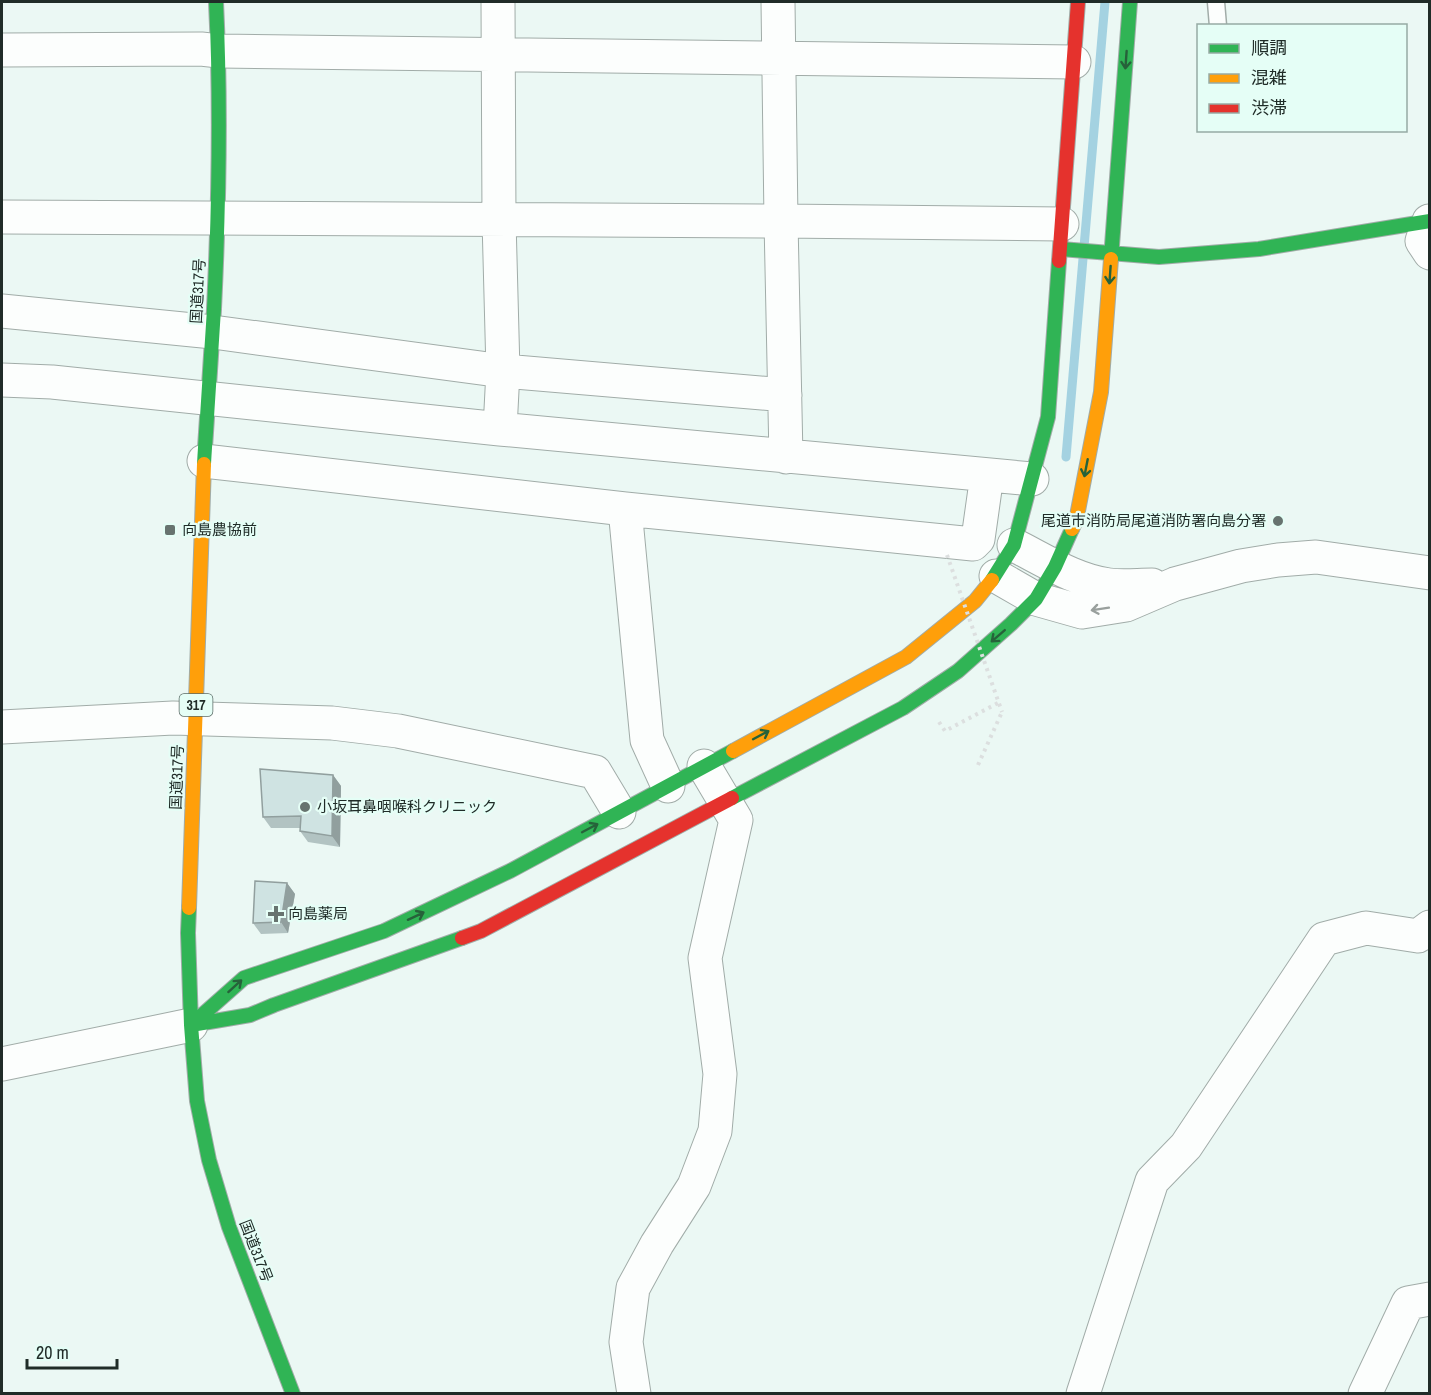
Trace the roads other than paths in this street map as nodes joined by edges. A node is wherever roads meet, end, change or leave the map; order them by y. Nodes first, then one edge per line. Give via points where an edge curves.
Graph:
1 (216, 2) edge
2 (498, 2) edge
3 (778, 2) edge
4 (1078, 2) edge
5 (1130, 2) edge
6 (1216, 2) edge
7 (1218, 24) edge
8 (2, 50) edge
9 (219, 51) junction
10 (498, 55) junction
11 (779, 59) junction
12 (1074, 62) junction
13 (2, 217) edge
14 (219, 218) junction
15 (499, 220) junction
16 (781, 221) junction
17 (1429, 221) edge
18 (1061, 237) junction
19 (1112, 253) junction
20 (1430, 253) edge
21 (2, 311) edge
22 (213, 332) junction
23 (503, 371) junction
24 (2, 380) edge
25 (785, 395) junction
26 (210, 399) junction
27 (500, 429) junction
28 (786, 457) junction
29 (204, 461) junction
30 (987, 476) junction
31 (1032, 479) junction
32 (625, 509) junction
33 (1014, 544) junction
34 (1055, 567) junction
35 (1430, 573) edge
36 (996, 576) junction
37 (1174, 584) junction
38 (1036, 599) junction
39 (196, 719) junction
40 (2, 727) edge
41 (704, 766) junction
42 (668, 786) junction
43 (724, 802) junction
44 (619, 812) junction
45 (1426, 939) edge
46 (191, 1025) junction
47 (2, 1064) edge
48 (1430, 1299) edge
49 (293, 1394) edge
50 (634, 1394) edge
51 (1083, 1394) edge
52 (1365, 1394) edge

1 - 9 main road, 国道317号 / 317
2 - 10 street
3 - 11 street
4 - 12 main road
5 -> 19 main road
6 - 7 lane
8 - 9 street
9 - 10 street
9 - 14 main road, 国道317号 / 317
10 - 11 street
10 - 15 street
11 - 12 street
11 - 16 street
12 - 18 main road
13 - 14 street
14 - 15 street
14 - 22 main road, 国道317号 / 317
15 - 16 street
15 - 23 street
16 - 18 street
16 - 25 street
17 - 19 main road via 1259,249 1159,257
17 - 20 street via 1422,241
18 - 19 main road
18 - 31 main road via 1048,417
19 -> 34 main road via 1101,392 1076,521
21 - 22 street
22 - 23 street
22 - 26 main road, 国道317号 / 317
23 - 25 street
23 - 27 street
24 - 26 street
25 - 28 street
26 - 27 street
26 - 29 main road, 国道317号 / 317
27 - 28 street
28 - 30 street
29 - 32 street
29 - 39 main road, 国道317号 / 317
30 - 31 street
30 - 32 street via 978,539 973,544
31 - 33 main road
32 - 42 street via 647,740
33 - 34 street
33 - 36 main road
34 - 37 street via 1110,585
34 - 38 main road
35 - 37 street via 1316,557 1241,566
36 - 38 street
41 -> 36 main road via 906,657 975,601
37 -> 38 street via 1126,605 1083,612
38 -> 43 main road via 958,671 903,708
39 - 40 street
39 - 44 street via 332,723 398,731 595,772
39 - 46 main road, 国道317号 / 317 via 188,933
41 - 42 main road
41 - 43 street
42 - 44 main road
43 - 46 main road via 481,931 250,1015
43 - 50 street via 736,820 705,958 720,1074 715,1131 694,1186 633,1288 627,1342
46 -> 44 main road via 244,978 384,931 510,871
45 - 51 street via 1366,928 1324,939 1186,1146 1152,1181
46 - 47 street
46 - 49 main road, 国道317号 / 317 via 197,1101 209,1160 229,1227
48 - 52 street via 1408,1303

